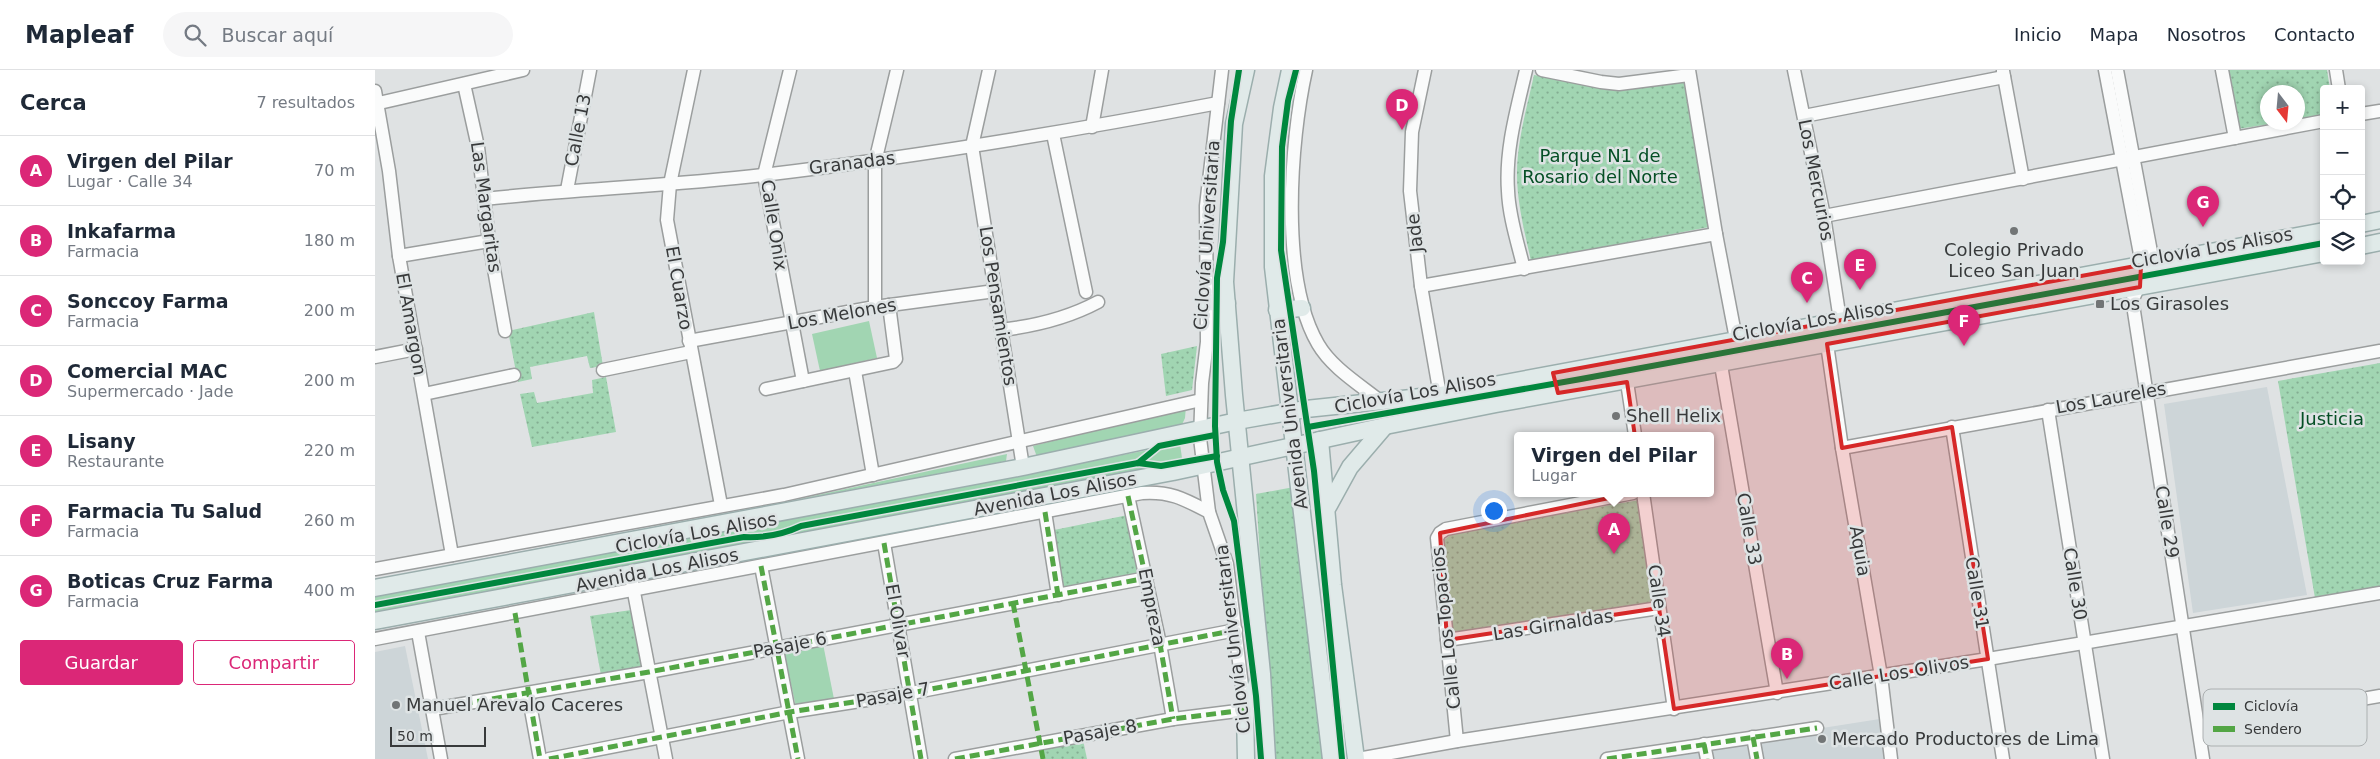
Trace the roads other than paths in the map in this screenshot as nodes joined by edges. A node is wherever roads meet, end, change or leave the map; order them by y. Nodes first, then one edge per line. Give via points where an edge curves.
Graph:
1 (523, 70) edge
2 (590, 70) edge
3 (694, 70) edge
4 (790, 70) edge
5 (897, 70) edge
6 (989, 70) edge
7 (1102, 70) edge
8 (1222, 70) edge
9 (1246, 70) edge
10 (1290, 70) edge
11 (1306, 70) edge
12 (1425, 70) edge
13 (1526, 70) edge
14 (1542, 70) edge
15 (1794, 70) edge
16 (2105, 70) edge
17 (2117, 70) edge
18 (2222, 70) edge
19 (2336, 70) edge
20 (1689, 72) edge
21 (2004, 74) edge
22 (464, 84) junction
23 (2338, 85) edge
24 (376, 100) edge
25 (1217, 103) junction
26 (2380, 111) edge
27 (2365, 113) edge
28 (1804, 116) junction
29 (2320, 122) edge
30 (1092, 127) junction
31 (1053, 134) junction
32 (2235, 138) junction
33 (972, 146) junction
34 (2127, 158) junction
35 (875, 162) junction
36 (764, 175) junction
37 (2023, 179) junction
38 (670, 184) junction
39 (567, 190) junction
40 (484, 199) junction
41 (1824, 216) junction
42 (2380, 220) edge
43 (2365, 223) edge
44 (2320, 232) edge
45 (1715, 234) junction
46 (489, 241) junction
47 (2380, 242) edge
48 (2365, 245) edge
49 (2320, 254) edge
50 (399, 256) junction
51 (2147, 263) junction
52 (1524, 270) junction
53 (2157, 284) junction
54 (1421, 286) junction
55 (2139, 287) junction
56 (995, 291) junction
57 (1086, 292) dead end
58 (1098, 302) dead end
59 (1206, 302) junction
60 (1227, 302) junction
61 (889, 305) junction
62 (875, 306) junction
63 (1302, 308) junction
64 (1277, 310) junction
65 (1840, 320) junction
66 (790, 322) junction
67 (1001, 330) junction
68 (505, 332) dead end
69 (1736, 339) junction
70 (1827, 344) junction
71 (690, 347) junction
72 (416, 349) junction
73 (2380, 351) edge
74 (375, 358) edge
75 (1721, 365) junction
76 (1579, 368) junction
77 (603, 370) dead end
78 (855, 371) junction
79 (1553, 373) junction
80 (514, 375) dead end
81 (803, 381) junction
82 (1627, 382) junction
83 (766, 389) dead end
84 (1583, 389) junction
85 (2147, 391) junction
86 (1558, 393) junction
87 (424, 394) junction
88 (1440, 395) junction
89 (1201, 400) junction
90 (1379, 400) junction
91 (2048, 410) junction
92 (1291, 411) junction
93 (1237, 420) junction
94 (1385, 426) junction
95 (1201, 428) junction
96 (1952, 428) junction
97 (1635, 432) edge
98 (1019, 440) junction
99 (1320, 440) junction
100 (1295, 447) junction
101 (1842, 448) junction
102 (1241, 457) junction
103 (1203, 466) junction
104 (1023, 467) junction
105 (873, 475) junction
106 (1128, 496) junction
107 (1612, 497) edge
108 (1644, 497) edge
109 (721, 505) junction
110 (1327, 507) junction
111 (1045, 512) junction
112 (1209, 512) junction
113 (884, 542) junction
114 (452, 555) junction
115 (761, 566) junction
116 (375, 569) edge
117 (1147, 578) junction
118 (632, 583) junction
119 (375, 588) edge
120 (2380, 593) edge
121 (1058, 594) junction
122 (1659, 608) junction
123 (375, 621) edge
124 (898, 624) junction
125 (2183, 626) junction
126 (1236, 630) junction
127 (417, 632) junction
128 (375, 640) edge
129 (1447, 640) junction
130 (1160, 644) junction
131 (2084, 644) junction
132 (776, 648) junction
133 (1318, 648) junction
134 (1988, 659) junction
135 (649, 672) junction
136 (1262, 674) junction
137 (1881, 676) junction
138 (1777, 692) junction
139 (528, 693) junction
140 (911, 693) junction
141 (1348, 696) junction
142 (2380, 696) edge
143 (2367, 698) edge
144 (1673, 709) junction
145 (433, 710) junction
146 (1245, 710) junction
147 (790, 712) junction
148 (1173, 719) junction
149 (2203, 726) edge
150 (2199, 727) junction
151 (1817, 728) dead end
152 (1753, 737) junction
153 (662, 738) junction
154 (1457, 741) junction
155 (1705, 744) junction
156 (1660, 755) edge
157 (441, 759) edge
158 (540, 759) edge
159 (549, 759) edge
160 (666, 759) edge
161 (799, 759) edge
162 (921, 759) edge
163 (955, 759) edge
164 (1246, 759) edge
165 (1267, 759) edge
166 (1331, 759) edge
167 (1357, 759) edge
168 (1607, 759) edge
169 (1611, 759) edge
170 (1707, 759) edge
171 (1757, 759) edge
172 (1891, 759) edge
173 (2003, 759) edge
174 (2103, 759) edge
175 (2203, 759) edge

1 - 22 street
2 - 39 street, Calle 13
3 - 38 street, El Cuarzo
4 - 36 street, Calle Onix
5 - 35 street
6 - 33 street
7 - 30 street
8 - 25 street
9 - 60 main road via 1234,124
10 - 64 main road, Avenida Universitaria via 1281,108 1273,176 1272,232
11 - 63 street, Avenida Universitaria via 1299,103 1292,189 1295,255
12 - 54 street, Jade via 1412,132 1410,160 1410,192
13 - 52 street via 1507,168 1510,209
14 - 20 street via 1619,84
15 - 28 street, Los Mercurios
16 - 34 street
17 - 34 street
18 - 32 street
19 - 23 street
20 - 45 street
21 - 28 street
21 - 37 street
22 - 24 street
22 - 40 street, Las Margaritas via 478,147
24 - 50 street, El Amargon via 389,171
25 - 30 street, Granadas
25 - 59 street via 1206,206
26 - 27 street
28 - 41 street, Los Mercurios
29 - 32 street
30 - 31 street, Granadas
31 - 33 street, Granadas
31 - 57 street
32 - 34 street
33 - 35 street, Granadas
33 - 56 street, Los Pensamientos
34 - 37 street
34 - 51 street
35 - 36 street, Granadas
35 - 62 street
36 - 38 street, Granadas
36 - 66 street, Calle Onix
37 - 41 street
38 - 39 street, Granadas
38 - 71 street, El Cuarzo via 667,220
39 - 40 street, Granadas
40 - 46 street, Las Margaritas
41 - 65 street, Los Mercurios
42 - 43 main road
44 - 51 main road, Avenida Los Alisos
45 - 52 street
45 - 69 street
46 - 50 street
46 - 68 street, Las Margaritas
47 - 48 main road
49 - 53 main road, Avenida Los Alisos
50 - 72 street, El Amargon
51 - 53 street
51 - 55 street, Calle 29
51 - 65 main road, Avenida Los Alisos
52 - 54 street
53 - 55 main road, Avenida Los Alisos
54 - 88 street, Jade
55 - 70 main road, Avenida Los Alisos
55 - 85 street, Calle 29 via 2133,305
56 - 61 street, Los Melones
56 - 67 street, Los Pensamientos
58 - 67 street via 1033,326
59 - 60 main road
59 - 89 street via 1207,342
60 - 93 main road
61 - 62 street, Los Melones
61 - 78 street via 895,359
62 - 66 street, Los Melones
63 - 64 main road
63 - 90 street, Avenida Universitaria via 1318,345 1341,371
64 - 92 main road, Avenida Universitaria
65 - 69 main road, Avenida Los Alisos
66 - 71 street, Los Melones
66 - 81 street, Calle Onix
67 - 98 street, Los Pensamientos
69 - 76 main road, Avenida Los Alisos
70 - 75 main road, Avenida Los Alisos
70 - 101 street, Aquia
71 - 77 street, Los Melones
71 - 109 street, El Cuarzo
72 - 74 street
72 - 87 street, El Amargon
73 - 85 street, Los Laureles
75 - 82 main road, Avenida Los Alisos
75 - 138 street, Calle 33
76 - 79 main road, Avenida Los Alisos
76 - 84 main road
78 - 81 street
78 - 105 street
79 - 86 main road
79 - 88 main road, Avenida Los Alisos
80 - 87 street
81 - 83 street
82 - 84 main road, Avenida Los Alisos
82 - 97 street
84 - 86 main road, Avenida Los Alisos
85 - 91 street, Los Laureles
85 - 125 street, Calle 29
86 - 94 main road, Avenida Los Alisos
87 - 114 street, El Amargon
88 - 90 main road, Avenida Los Alisos
89 - 95 street
89 - 98 street
90 - 92 main road, Avenida Los Alisos
91 - 96 street, Los Laureles
91 - 131 street, Calle 30
92 - 93 main road, Avenida Los Alisos
92 - 100 main road, Avenida Universitaria
93 - 95 main road, Avenida Los Alisos
93 - 102 main road
94 - 99 main road, Avenida Los Alisos
94 - 110 main road via 1350,467
95 - 103 street
95 - 104 main road, Avenida Los Alisos
96 - 101 street, Los Laureles
96 - 134 street, Calle 31
98 - 104 street, Los Pensamientos
98 - 105 street
99 - 100 main road, Avenida Los Alisos
99 - 110 main road, Avenida Universitaria
100 - 102 main road, Avenida Los Alisos
100 - 133 main road, Avenida Universitaria
101 - 137 street, Aquia
102 - 103 main road, Avenida Los Alisos
102 - 136 main road
103 - 112 street
103 - 118 main road, Avenida Los Alisos
104 - 119 main road, Avenida Los Alisos
105 - 109 street
106 - 111 street, Avenida Los Alisos
106 - 112 street, Avenida Los Alisos via 1159,492 1180,496
106 - 117 street, Empreza
107 - 129 street, Calle Los Topacios via 1440,532 1437,538
108 - 122 street, Calle 34
109 - 114 street
110 - 141 main road, Avenida Universitaria via 1333,585
111 - 113 street, Avenida Los Alisos
111 - 121 street
112 - 126 street via 1227,564
113 - 115 street, Avenida Los Alisos
113 - 124 street, El Olivar
114 - 116 street
115 - 118 street, Avenida Los Alisos
115 - 132 street
117 - 121 street, Pasaje 6
117 - 130 street, Empreza
118 - 123 main road, Avenida Los Alisos
118 - 127 street, Avenida Los Alisos
118 - 135 street
120 - 125 street, Calle Los Olivos
121 - 124 street, Pasaje 6
122 - 129 street, Las Girnaldas
122 - 144 street, Calle 34
124 - 132 street, Pasaje 6
124 - 140 street, El Olivar
125 - 131 street, Calle Los Olivos
125 - 150 street, Calle 29
126 - 130 street, Pasaje 7
126 - 146 street
127 - 128 street, Avenida Los Alisos
127 - 145 street
129 - 154 street, Calle Los Topacios
130 - 140 street, Pasaje 7
130 - 148 street, Empreza
131 - 134 street, Calle Los Olivos
131 - 174 street, Calle 30
132 - 135 street, Pasaje 6
132 - 147 street
133 - 141 main road
133 - 166 main road, Avenida Universitaria
134 - 137 street, Calle Los Olivos
134 - 173 street, Calle 31
135 - 139 street, Pasaje 6
135 - 153 street
136 - 146 main road
136 - 165 main road
137 - 138 street, Calle Los Olivos
137 - 172 street, Aquia
138 - 144 street, Calle Los Olivos
139 - 145 street, Pasaje 6
139 - 158 street
140 - 147 street, Pasaje 7
140 - 162 street, El Olivar
141 - 167 main road, Avenida Universitaria
142 - 143 street
144 - 154 street, Calle Los Olivos
145 - 157 street
146 - 148 street, Pasaje 8
146 - 164 main road
147 - 153 street, Pasaje 7
147 - 161 street
148 - 163 street, Pasaje 8
149 - 150 street
150 - 175 street, Calle 29
151 - 152 street
152 - 155 street
152 - 171 street
153 - 159 street, Pasaje 7
153 - 160 street
154 - 167 street, Calle Los Olivos
155 - 156 street
155 - 170 street
156 - 169 street
168 - 169 street

